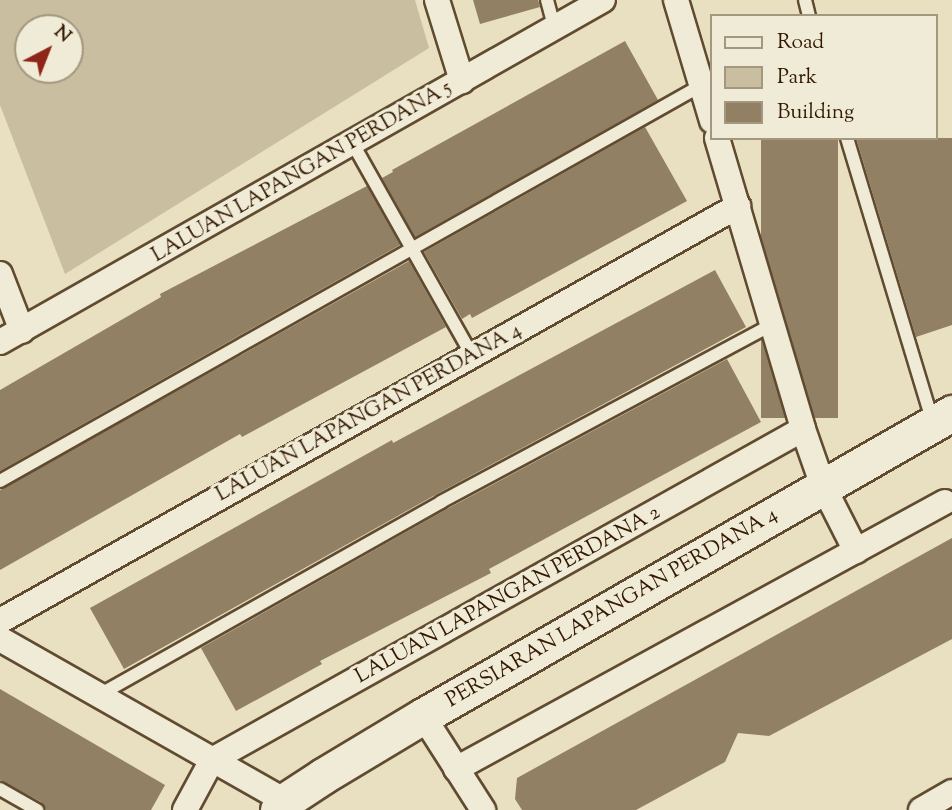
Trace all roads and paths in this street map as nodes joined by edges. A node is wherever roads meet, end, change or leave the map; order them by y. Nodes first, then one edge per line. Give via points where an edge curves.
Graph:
1 (437, 0) edge
2 (547, 0) edge
3 (603, 0) edge
4 (676, 0) edge
5 (555, 29) junction
6 (462, 80) junction
7 (702, 85) junction
8 (710, 114) edge
9 (718, 140) edge
10 (848, 140) edge
11 (353, 144) junction
12 (738, 206) junction
13 (414, 248) junction
14 (0, 274) edge
15 (771, 325) junction
16 (22, 331) junction
17 (0, 342) edge
18 (472, 355) junction
19 (943, 418) edge
20 (803, 429) junction
21 (0, 481) edge
22 (823, 486) junction
23 (945, 502) dead end
24 (856, 551) junction
25 (0, 621) edge
26 (0, 639) edge
27 (99, 695) junction
28 (423, 716) junction
29 (212, 760) junction
30 (456, 769) junction
31 (0, 789) edge
32 (952, 792) edge
33 (282, 806) edge
34 (37, 810) edge
35 (185, 810) edge
36 (483, 810) edge
37 (921, 810) edge

1 - 6 street
2 - 5 lane
3 - 5 street, LALUAN LAPANGAN PERDANA 5
4 - 7 street
5 - 6 street, LALUAN LAPANGAN PERDANA 5
6 - 11 street, LALUAN LAPANGAN PERDANA 5
7 - 8 street
7 - 13 lane
9 - 12 street
10 - 19 lane
11 - 13 lane
11 - 16 street, LALUAN LAPANGAN PERDANA 5
12 - 15 street
12 - 18 street, LALUAN LAPANGAN PERDANA 4
13 - 18 lane
13 - 21 lane
14 - 16 street
15 - 20 street
15 - 27 lane via 441,502
16 - 17 street, LALUAN LAPANGAN PERDANA 5
18 - 25 street, LALUAN LAPANGAN PERDANA 4
19 - 22 street, PERSIARAN LAPANGAN PERDANA 4
20 - 22 street
20 - 29 street, LALUAN LAPANGAN PERDANA 2
22 - 24 street
22 - 28 street, PERSIARAN LAPANGAN PERDANA 4
23 - 24 street
24 - 30 street
26 - 27 street
27 - 29 street
28 - 30 street
28 - 33 street, PERSIARAN LAPANGAN PERDANA 4
29 - 33 street
29 - 35 street
30 - 36 street
31 - 34 lane
32 - 37 street

